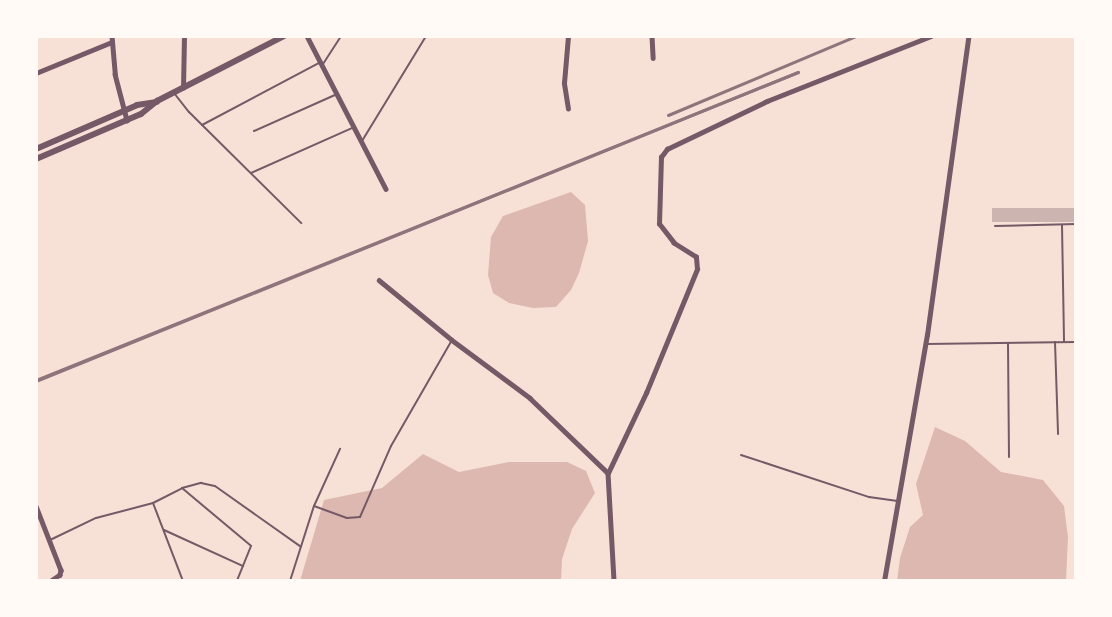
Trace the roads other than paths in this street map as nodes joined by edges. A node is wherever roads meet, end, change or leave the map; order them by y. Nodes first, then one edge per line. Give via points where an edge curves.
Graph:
1 (112, 36) edge
2 (184, 36) edge
3 (284, 36) edge
4 (307, 36) edge
5 (341, 36) edge
6 (426, 36) edge
7 (568, 36) edge
8 (652, 36) edge
9 (931, 36) edge
10 (962, 36) edge
11 (980, 36) edge
12 (968, 38) junction
13 (112, 42) junction
14 (653, 58) dead end
15 (321, 64) junction
16 (36, 73) edge
17 (183, 88) junction
18 (174, 93) junction
19 (337, 94) junction
20 (157, 101) junction
21 (568, 109) dead end
22 (122, 111) junction
23 (127, 120) junction
24 (202, 125) junction
25 (354, 127) junction
26 (254, 131) dead end
27 (361, 142) junction
28 (36, 149) edge
29 (36, 159) edge
30 (251, 173) junction
31 (386, 189) dead end
32 (301, 223) dead end
33 (1076, 224) edge
34 (1062, 225) junction
35 (995, 226) dead end
36 (379, 280) dead end
37 (452, 340) junction
38 (1055, 342) junction
39 (1064, 342) junction
40 (1076, 342) edge
41 (1008, 343) junction
42 (926, 345) junction
43 (1058, 434) dead end
44 (340, 449) dead end
45 (741, 455) dead end
46 (1009, 457) dead end
47 (608, 473) junction
48 (182, 488) junction
49 (898, 501) junction
50 (153, 503) junction
51 (36, 506) edge
52 (314, 506) junction
53 (164, 530) junction
54 (50, 540) junction
55 (301, 547) junction
56 (243, 566) junction
57 (884, 580) edge
58 (51, 581) edge
59 (183, 581) edge
60 (237, 581) edge
61 (290, 581) edge
62 (614, 581) edge
63 (842, 581) edge

1 - 13 street
2 - 17 street
3 - 17 street
4 - 15 street
5 - 15 lane
6 - 27 lane
7 - 21 street via 564,83
8 - 14 street
9 - 47 street via 767,101 668,149 661,157 659,224 674,243 696,257 698,269
10 - 12 street
11 - 12 street
12 - 42 street
13 - 16 street
13 - 22 street
15 - 19 street
15 - 24 lane
17 - 18 street
18 - 20 street
18 - 24 lane
19 - 25 street
19 - 26 lane
20 - 22 street
20 - 23 street
22 - 23 street
22 - 28 street
23 - 29 street
24 - 30 lane
25 - 27 street
25 - 30 lane
27 - 31 street
30 - 32 lane
33 - 34 lane
34 - 35 lane
34 - 39 lane
36 - 37 street
37 - 47 street via 530,398
37 - 52 lane via 390,446 360,517 347,519
38 - 39 lane
38 - 41 lane
38 - 43 lane
39 - 40 lane
41 - 42 lane
41 - 46 lane
42 - 49 street
44 - 52 lane
45 - 49 lane via 869,497
47 - 62 street
48 - 50 lane
48 - 55 lane via 201,483 215,486
48 - 56 lane via 249,544 251,549
49 - 57 street
50 - 53 lane
50 - 54 lane via 96,518
51 - 54 street
52 - 55 lane
53 - 56 lane
53 - 59 lane
54 - 58 street via 61,570
55 - 61 lane
56 - 60 lane
57 - 63 lane

